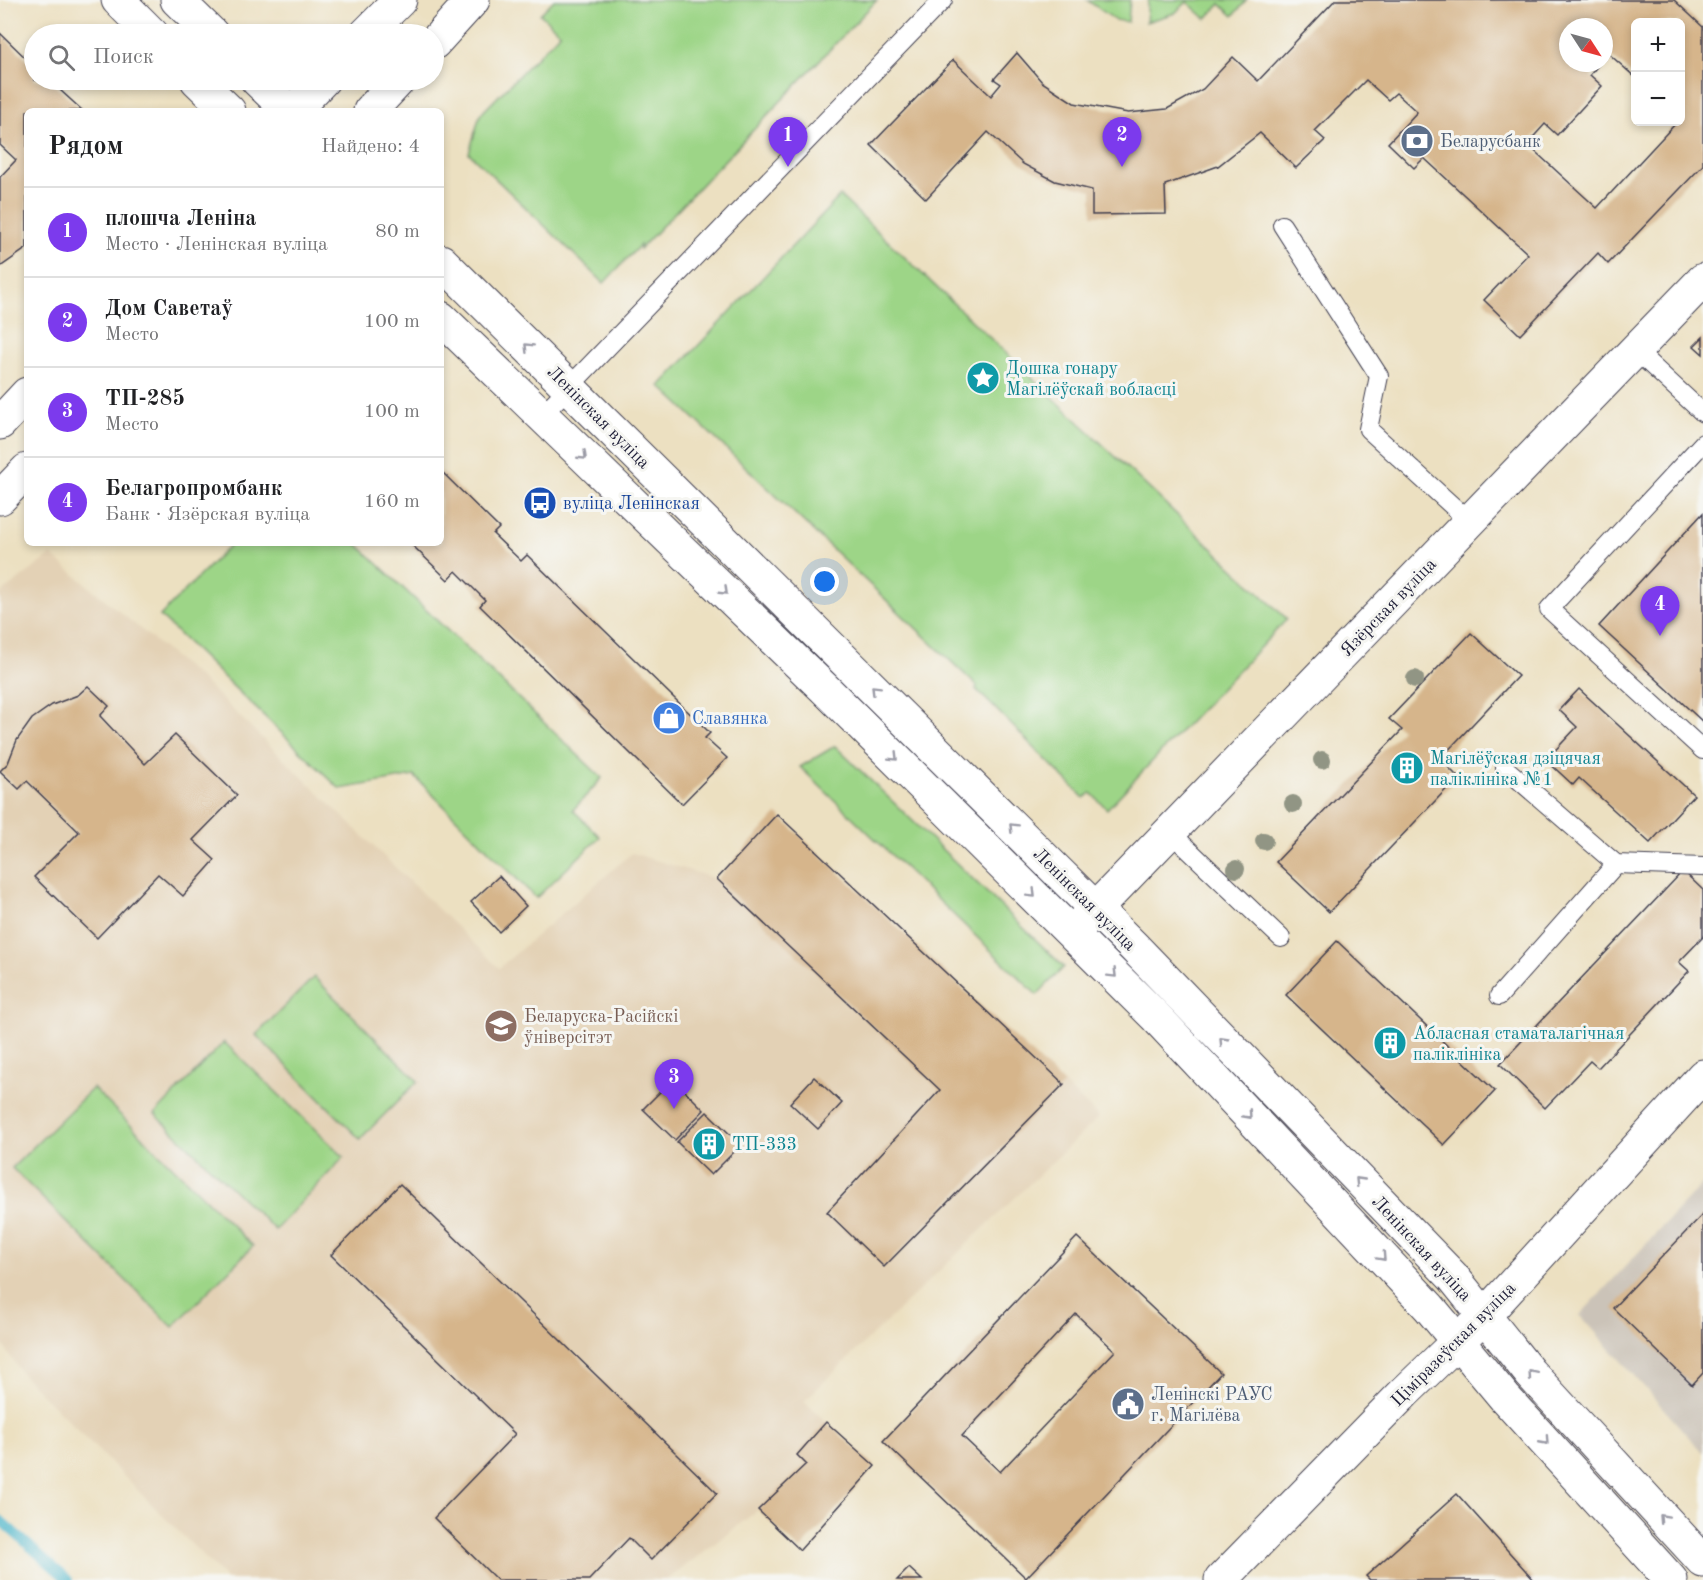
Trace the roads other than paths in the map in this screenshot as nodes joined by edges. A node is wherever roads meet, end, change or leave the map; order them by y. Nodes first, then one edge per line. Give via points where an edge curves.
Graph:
1 (118, 0) edge
2 (177, 0) edge
3 (400, 0) edge
4 (473, 0) edge
5 (943, 0) edge
6 (142, 24) edge
7 (202, 24) edge
8 (376, 24) edge
9 (444, 32) edge
10 (207, 90) edge
11 (268, 90) edge
12 (313, 90) edge
13 (390, 90) edge
14 (226, 108) edge
15 (288, 108) edge
16 (294, 108) edge
17 (373, 108) edge
18 (1282, 225) dead end
19 (444, 264) edge
20 (1703, 280) edge
21 (444, 321) edge
22 (1635, 350) junction
23 (570, 388) junction
24 (24, 397) edge
25 (1703, 413) edge
26 (541, 416) junction
27 (0, 423) edge
28 (1703, 443) edge
29 (24, 473) edge
30 (0, 498) edge
31 (1470, 522) junction
32 (848, 663) junction
33 (824, 688) junction
34 (1703, 750) edge
35 (1505, 768) dead end
36 (1171, 833) junction
37 (1617, 864) junction
38 (1703, 867) edge
39 (1096, 909) junction
40 (1071, 933) junction
41 (1281, 938) dead end
42 (1499, 996) dead end
43 (1703, 1076) edge
44 (1483, 1317) junction
45 (1459, 1340) junction
46 (1703, 1561) edge
47 (1221, 1580) edge
48 (1671, 1580) edge

1 - 6 main road
2 - 7 main road
3 - 8 main road
4 - 9 main road
5 - 23 lane
10 - 14 main road
11 - 15 main road
12 - 16 main road
13 - 17 main road
18 - 31 lane via 1379,376 1368,429
23 -> 19 main road, Ленінская вуліца
20 - 22 main road, Язёрская вуліца
21 - 26 main road, Ленінская вуліца
22 - 25 lane
22 - 31 main road, Язёрская вуліца
23 - 26 lane
23 - 32 main road, Ленінская вуліца
24 - 27 main road
26 -> 33 main road, Ленінская вуліца
28 - 34 lane via 1549,609
29 - 30 main road
31 - 36 main road, Язёрская вуліца
32 - 33 lane
39 -> 32 main road, Ленінская вуліца
33 -> 40 main road, Ленінская вуліца
35 - 37 lane
36 - 39 main road, Язёрская вуліца
36 - 41 lane
37 - 38 lane
37 - 42 lane
39 - 40 main road, Язёрская вуліца
44 -> 39 main road, Ленінская вуліца via 1453,1276
40 -> 45 main road, Ленінская вуліца via 1155,1016
43 - 44 main road, Ціміразеўская вуліца
44 - 45 main road, Ціміразеўская вуліца
46 -> 44 main road, Ленінская вуліца
45 - 47 main road, Ціміразеўская вуліца
45 -> 48 main road, Ленінская вуліца via 1505,1398

